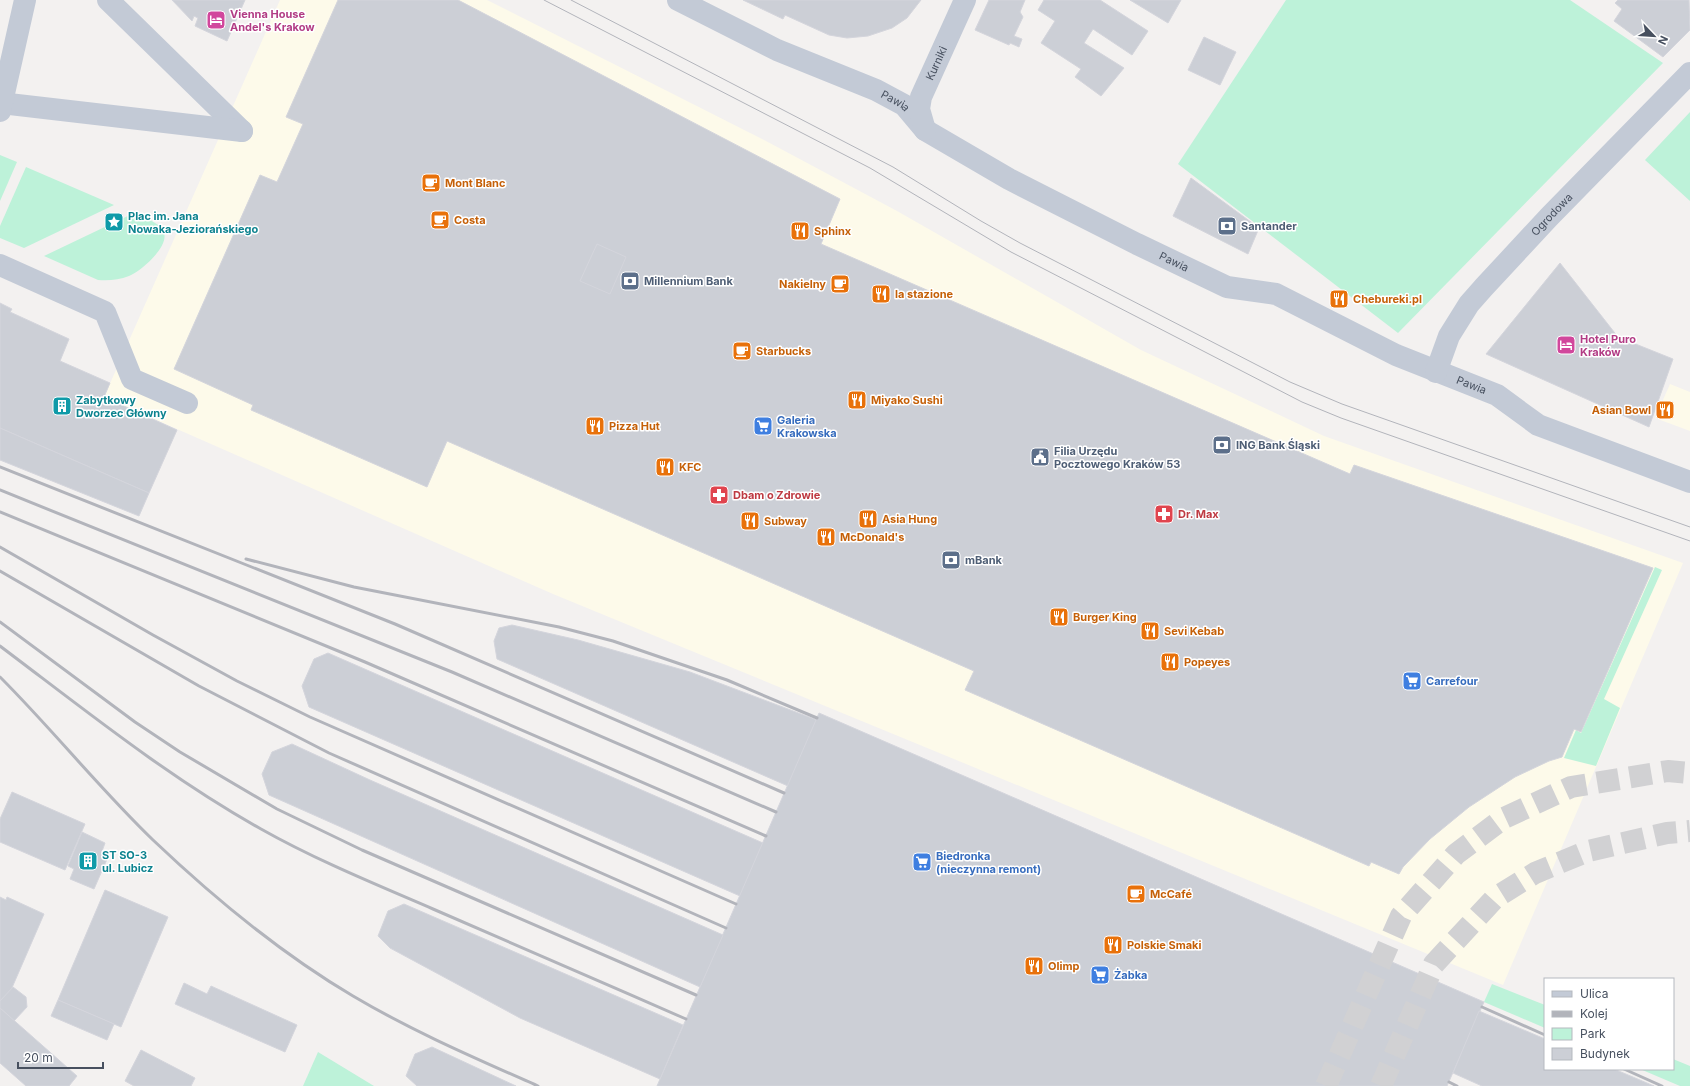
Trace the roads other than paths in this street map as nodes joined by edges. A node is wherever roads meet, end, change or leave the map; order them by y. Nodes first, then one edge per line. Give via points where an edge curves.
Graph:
1 (25, 0) edge
2 (108, 0) edge
3 (678, 0) edge
4 (965, 0) edge
5 (1690, 73) edge
6 (1, 106) edge
7 (925, 130) junction
8 (0, 265) edge
9 (1436, 372) junction
10 (187, 403) dead end
11 (1690, 482) edge

1 - 6 street
2 - 6 street via 242,131
3 - 7 street, Pawia via 777,50 904,105
4 - 7 street, Kurniki via 921,97 919,109
5 - 9 street, Ogrodowa via 1549,217 1469,304 1449,336
7 - 9 street, Pawia via 1009,179 1227,287 1276,294 1376,346
8 - 10 street via 105,312 132,379
9 - 11 street, Pawia via 1496,395 1538,425

